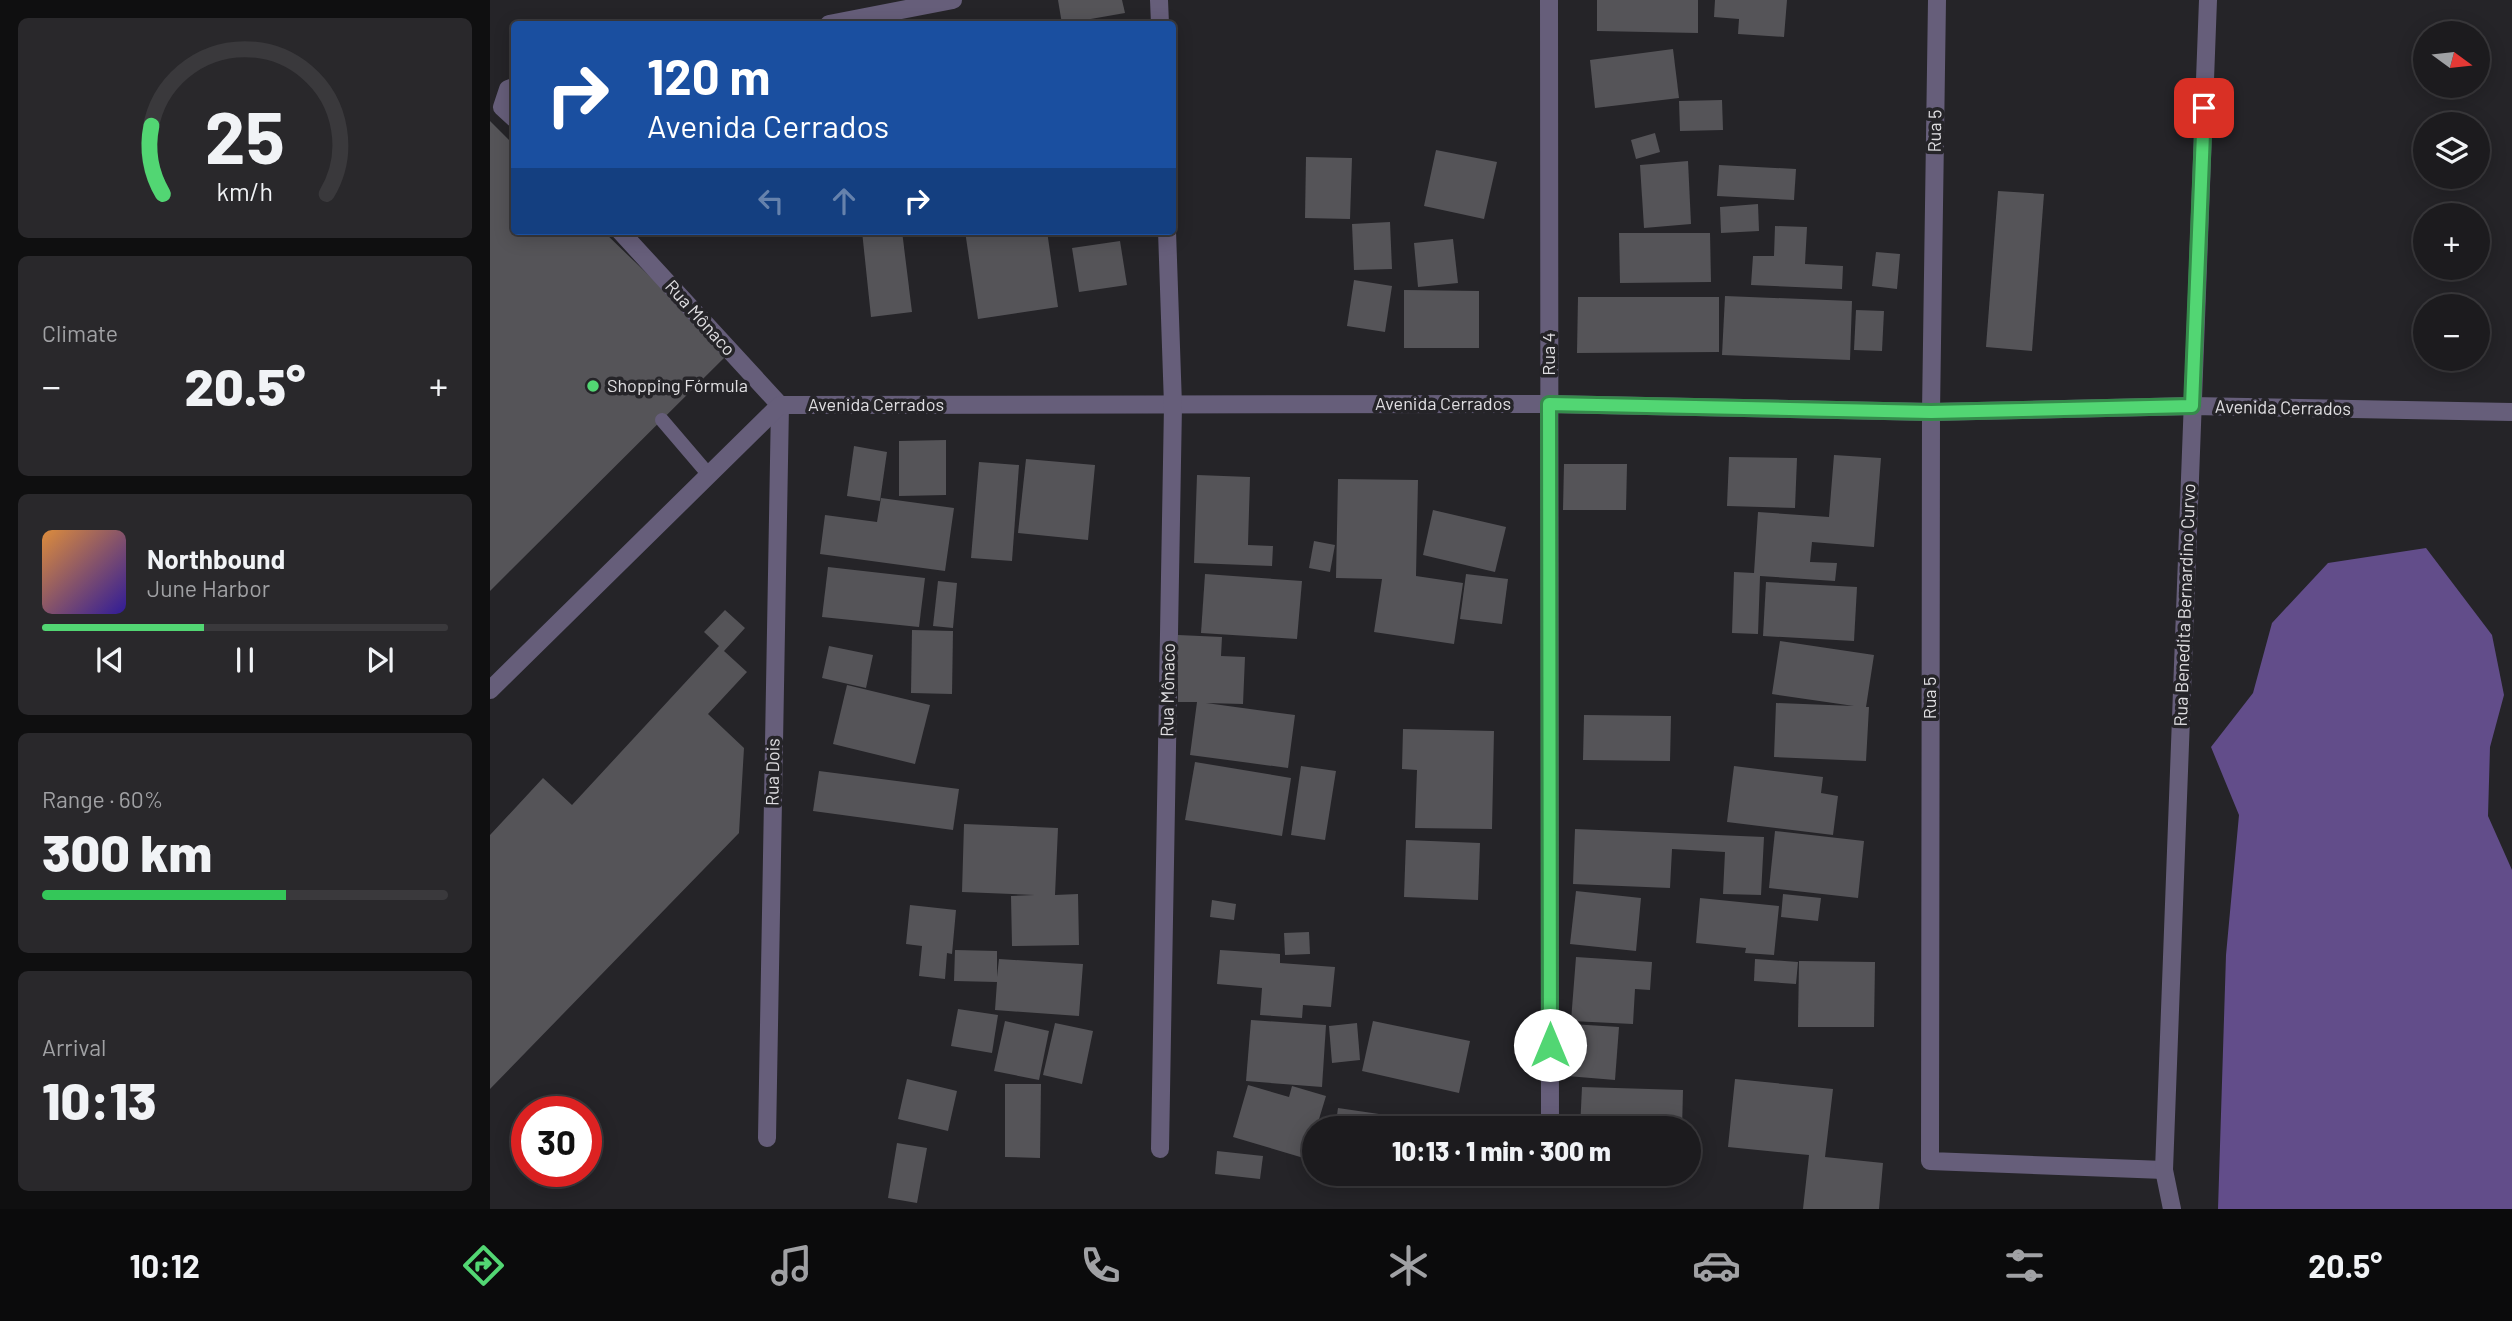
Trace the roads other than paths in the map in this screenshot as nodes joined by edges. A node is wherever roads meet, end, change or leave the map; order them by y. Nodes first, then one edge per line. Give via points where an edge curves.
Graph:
1 (953, 0) edge
2 (1158, 0) edge
3 (1549, 0) edge
4 (1937, 0) edge
5 (2208, 0) edge
6 (844, 21) edge
7 (1160, 21) edge
8 (511, 88) edge
9 (511, 115) edge
10 (624, 235) edge
11 (1167, 235) edge
12 (1549, 404) junction
13 (780, 405) junction
14 (1173, 405) junction
15 (2192, 406) junction
16 (1931, 412) junction
17 (2512, 412) edge
18 (662, 420) dead end
19 (709, 475) junction
20 (490, 690) edge
21 (1550, 1116) edge
22 (767, 1138) dead end
23 (1160, 1149) dead end
24 (2164, 1170) junction
25 (2172, 1209) edge

1 - 6 street
2 - 7 street
3 - 12 street, Rua 4
4 - 16 street, Rua 5
5 - 15 street, Rua Benedita Bernardino Curvo
8 - 9 street via 502,107
10 - 13 street, Rua Mônaco
11 - 14 street, Rua Mônaco
12 - 14 street, Avenida Cerrados
12 - 16 street, Avenida Cerrados
12 - 21 street, Rua 4
13 - 14 street, Avenida Cerrados
13 - 19 street
13 - 22 street, Rua Dois
14 - 23 street, Rua Mônaco
15 - 16 street, Avenida Cerrados
15 - 17 street, Avenida Cerrados
15 - 24 street, Rua Benedita Bernardino Curvo
16 - 24 street, Rua 5 via 1930,1161
18 - 19 lane
19 - 20 street
24 - 25 street, Rua Benedita Bernardino Curvo

